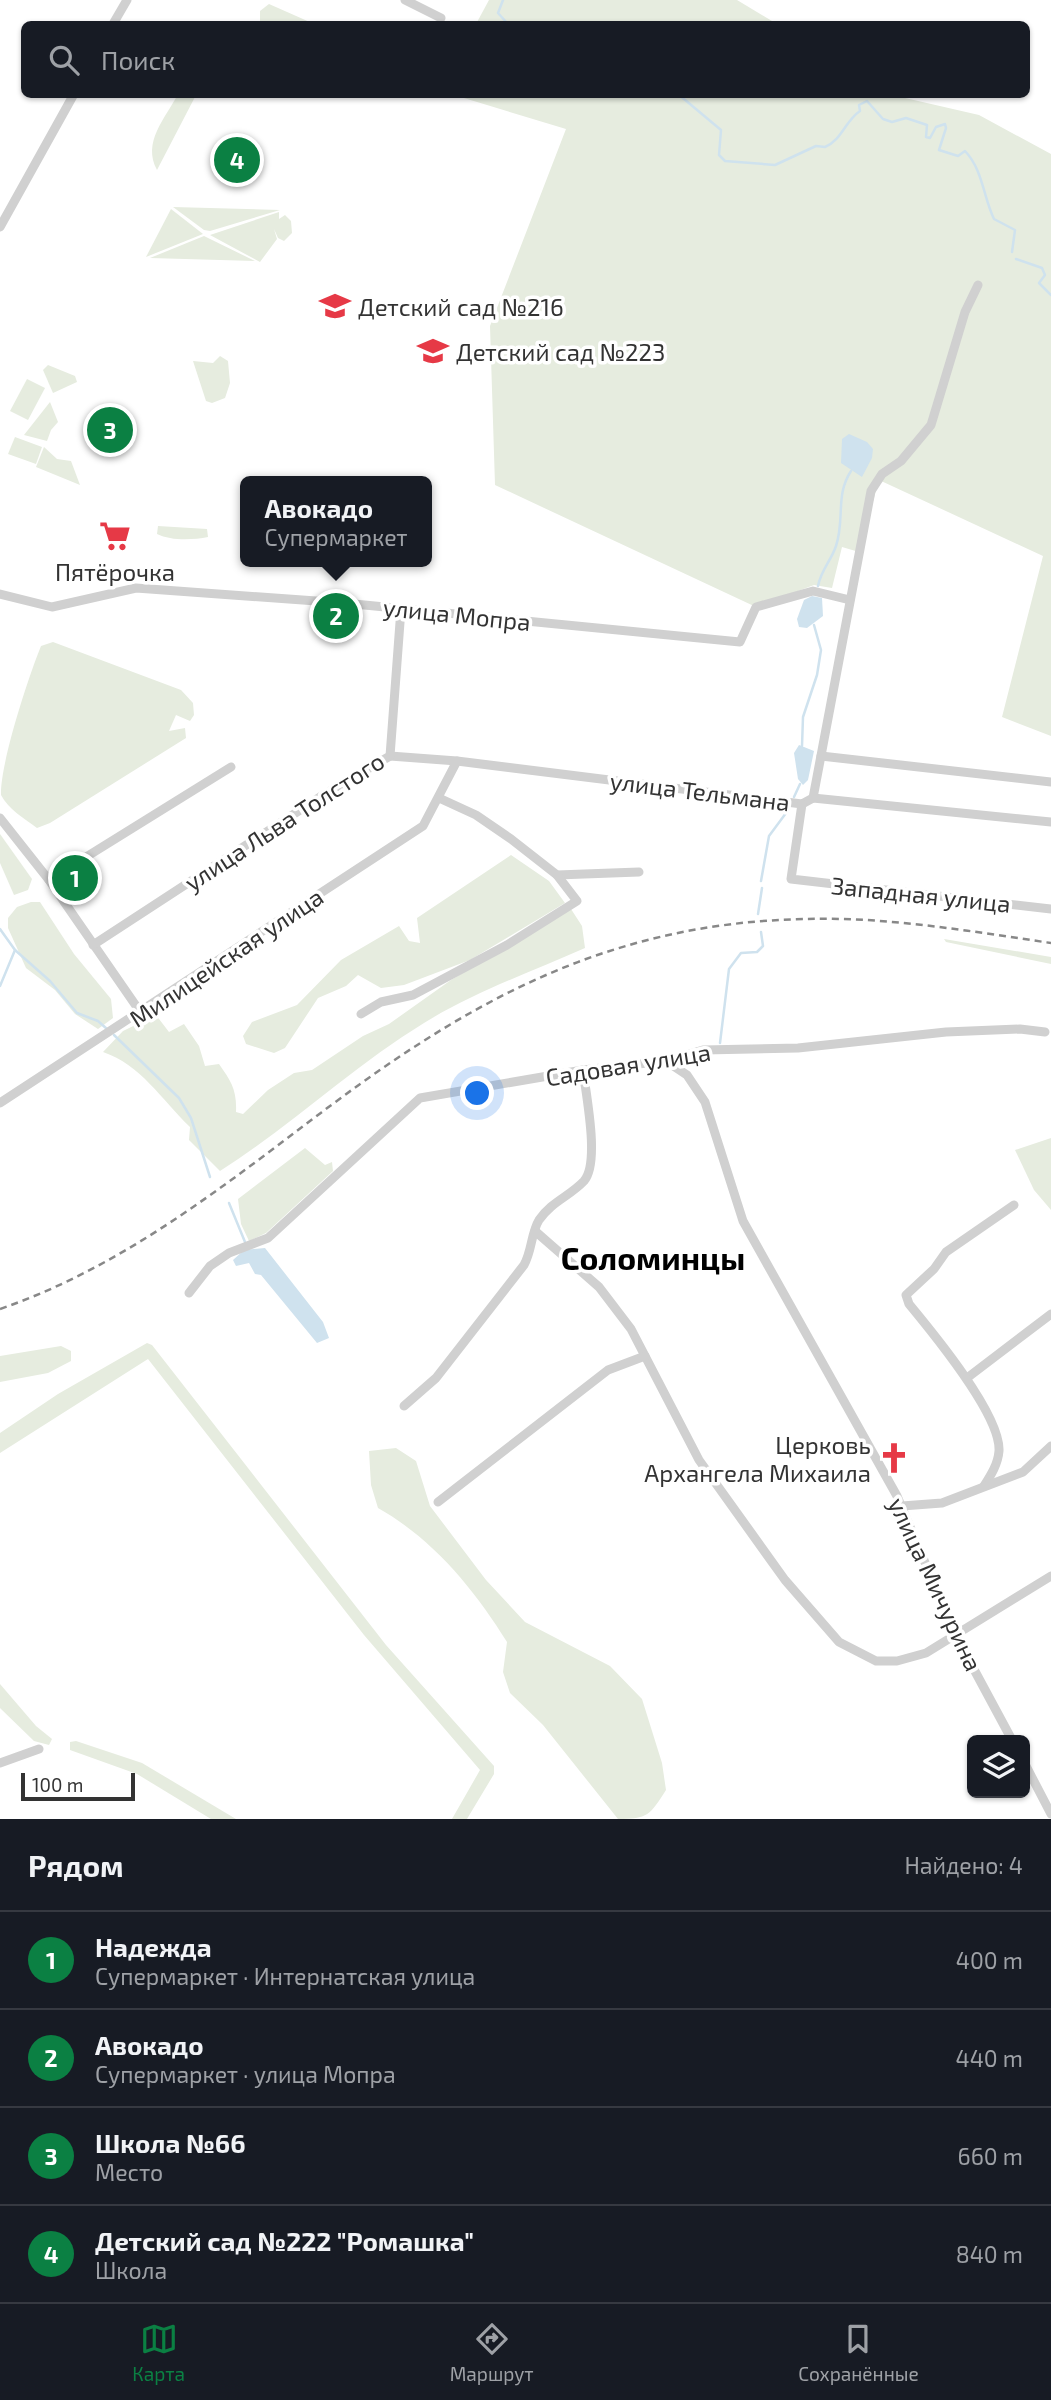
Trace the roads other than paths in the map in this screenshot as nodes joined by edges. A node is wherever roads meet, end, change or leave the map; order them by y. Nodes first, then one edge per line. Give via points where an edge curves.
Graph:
1 (127, 0) edge
2 (405, 0) edge
3 (441, 18) dead end
4 (115, 21) edge
5 (72, 98) edge
6 (0, 227) edge
7 (978, 285) dead end
8 (0, 594) edge
9 (850, 600) junction
10 (401, 609) junction
11 (390, 756) junction
12 (821, 757) junction
13 (457, 761) junction
14 (231, 767) dead end
15 (1051, 782) edge
16 (439, 798) junction
17 (813, 798) junction
18 (802, 804) junction
19 (0, 818) edge
20 (1051, 822) edge
21 (639, 872) dead end
22 (557, 875) junction
23 (49, 880) junction
24 (1051, 909) edge
25 (93, 945) junction
26 (141, 1013) junction
27 (361, 1014) dead end
28 (1045, 1032) dead end
29 (666, 1060) junction
30 (583, 1070) junction
31 (0, 1103) edge
32 (1014, 1205) dead end
33 (535, 1231) junction
34 (189, 1293) dead end
35 (1051, 1314) edge
36 (645, 1356) junction
37 (967, 1378) junction
38 (404, 1406) dead end
39 (1051, 1446) edge
40 (984, 1486) junction
41 (438, 1502) dead end
42 (902, 1506) junction
43 (1051, 1576) edge
44 (956, 1636) junction
45 (1009, 1735) edge
46 (39, 1749) dead end
47 (0, 1763) edge
48 (1030, 1774) edge
49 (1051, 1814) edge

1 - 4 street
2 - 3 street
5 - 6 street
7 - 9 street via 965,312 931,425 871,491
8 - 10 street, улица Мопра via 51,607 136,588
9 - 10 street, улица Мопра via 813,591 756,607 740,642
9 - 12 street
10 - 11 street, улица Льва Толстого
11 - 13 street, улица Тельмана
11 - 25 street, улица Льва Толстого
12 - 15 street
12 - 17 street
13 - 16 street, Милицейская улица
13 - 18 street, улица Тельмана
14 - 23 street
16 - 22 street via 486,822
16 - 26 street, Милицейская улица via 423,826
17 - 18 street, улица Тельмана
17 - 20 street, улица Тельмана
18 - 24 street, Западная улица via 791,879
19 - 23 street
21 - 22 street
22 - 27 street via 577,901 413,995 380,1002
23 - 25 street
25 - 26 street
26 - 31 street, Милицейская улица
28 - 29 street, Садовая улица via 946,1032 798,1048 703,1049
29 - 30 street, Садовая улица
29 - 42 street, улица Мичурина via 687,1075 705,1102 743,1221
30 - 33 street via 590,1173 556,1200
30 - 34 street, Садовая улица via 420,1098 268,1238 210,1266
32 - 37 street via 946,1251 906,1295
33 - 36 street via 599,1287
33 - 38 street via 524,1265 436,1378
35 - 37 street
36 - 41 street via 608,1370
36 - 44 street via 693,1449 735,1514 839,1642 876,1661 897,1661 926,1653
37 - 40 street via 998,1440 994,1470
39 - 40 street via 1023,1472
40 - 42 street via 942,1503
42 - 44 street, улица Мичурина
43 - 44 street
44 - 45 street, улица Мичурина
46 - 47 street
48 - 49 street

